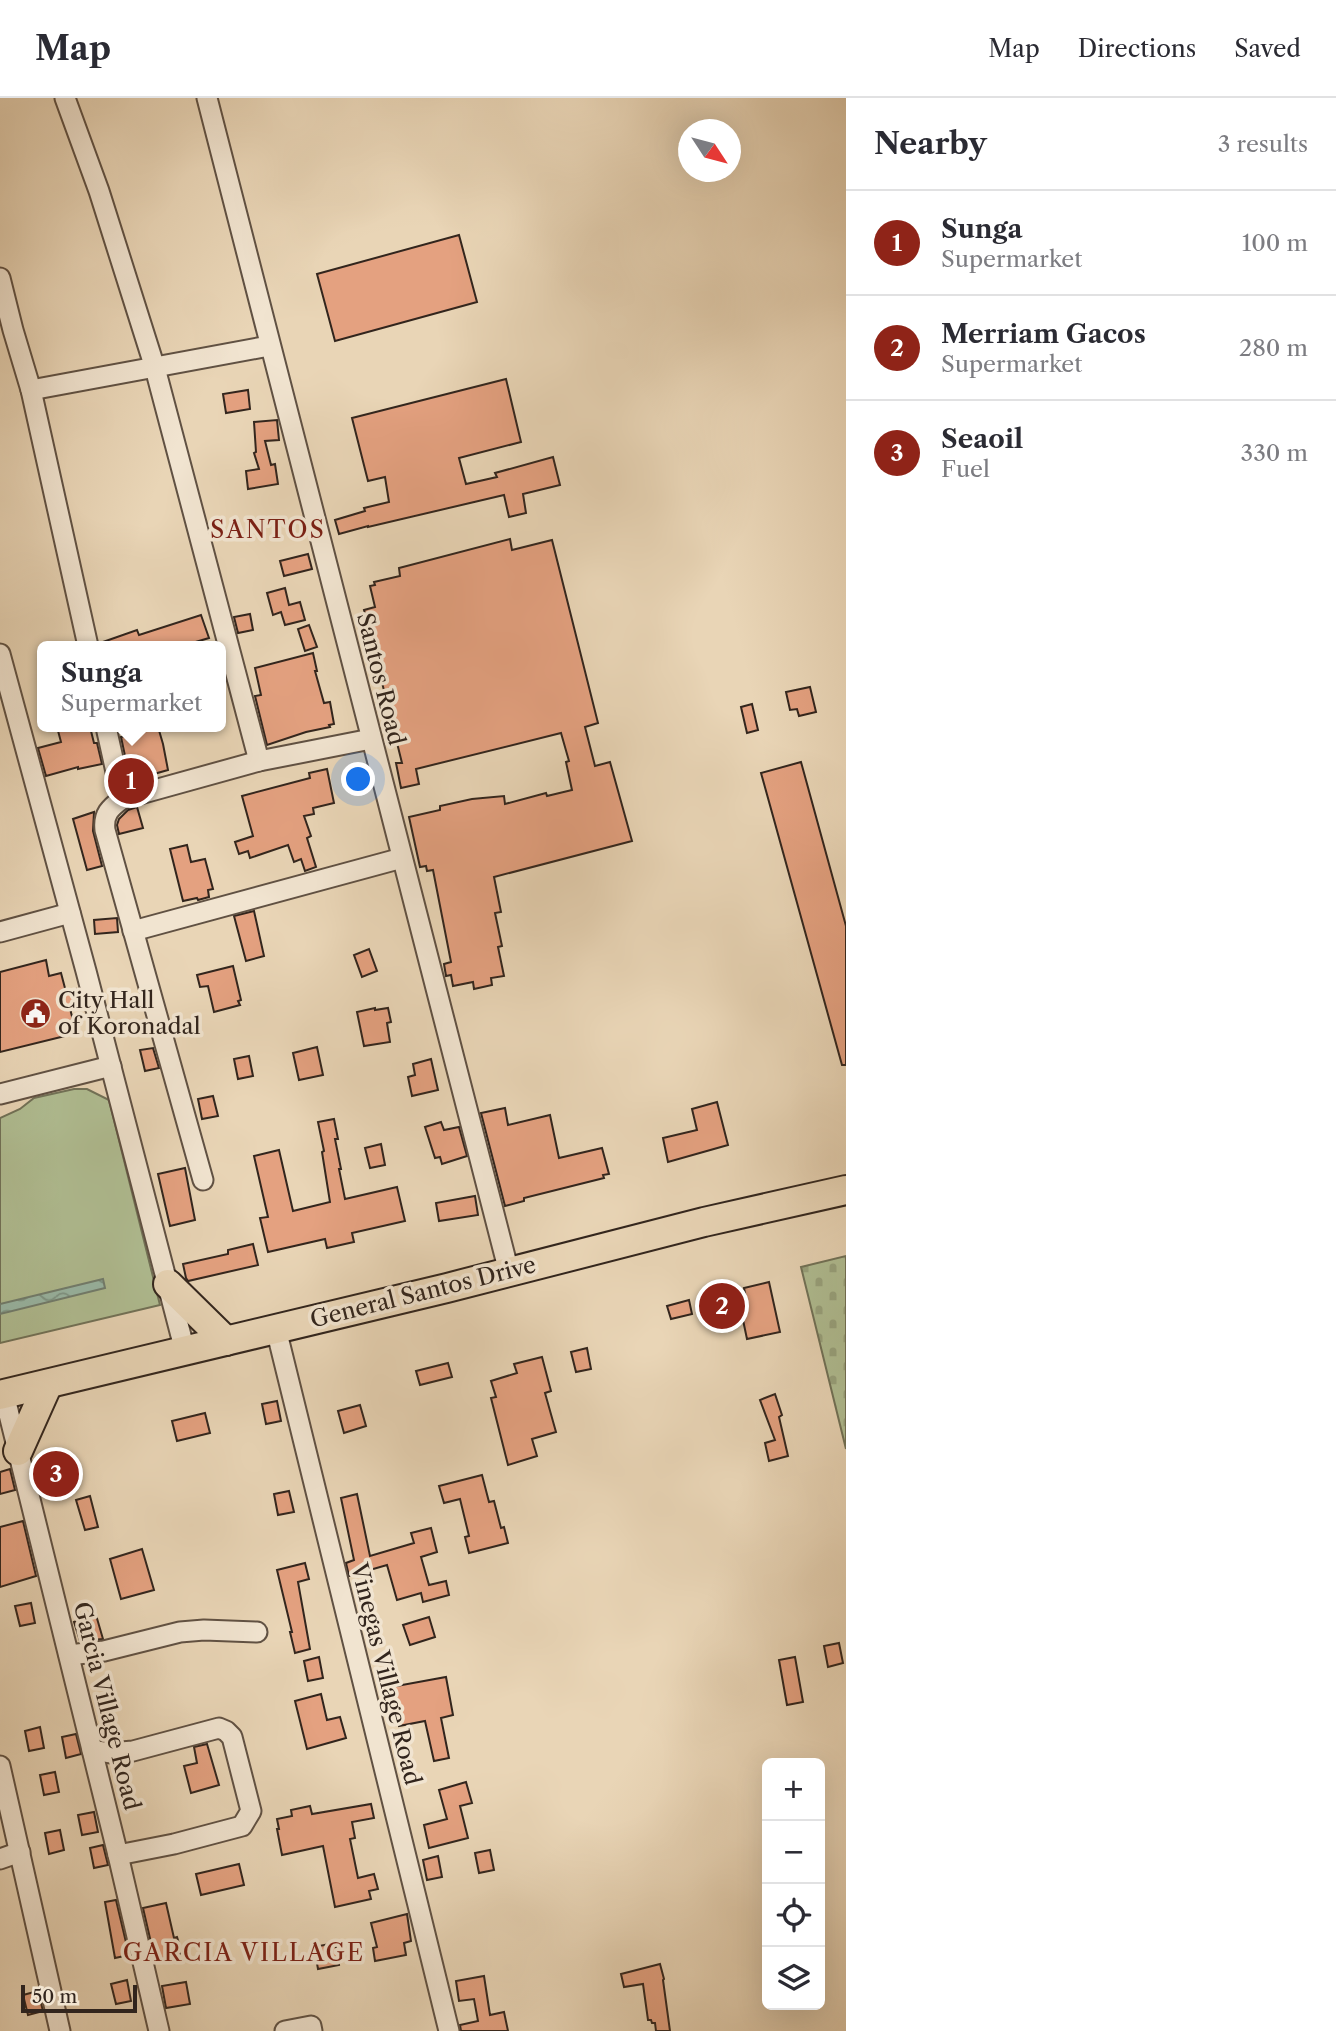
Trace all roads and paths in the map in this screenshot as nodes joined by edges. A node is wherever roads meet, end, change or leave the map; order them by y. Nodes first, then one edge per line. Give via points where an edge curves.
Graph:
1 (65, 98) edge
2 (207, 98) edge
3 (0, 278) edge
4 (270, 346) junction
5 (155, 368) junction
6 (31, 390) junction
7 (87, 641) edge
8 (0, 654) edge
9 (107, 732) edge
10 (371, 738) junction
11 (259, 761) junction
12 (122, 799) junction
13 (402, 858) junction
14 (70, 914) junction
15 (133, 931) junction
16 (0, 932) edge
17 (111, 1066) junction
18 (0, 1094) edge
19 (202, 1180) dead end
20 (846, 1190) edge
21 (509, 1272) junction
22 (168, 1284) junction
23 (276, 1329) junction
24 (226, 1341) junction
25 (185, 1351) junction
26 (48, 1384) junction
27 (2, 1394) edge
28 (18, 1451) junction
29 (257, 1632) dead end
30 (69, 1655) junction
31 (92, 1750) junction
32 (0, 1766) edge
33 (20, 1852) junction
34 (118, 1855) junction
35 (0, 1858) edge
36 (60, 2031) edge
37 (159, 2031) edge
38 (285, 2031) edge
39 (312, 2031) edge
40 (449, 2031) edge

1 - 5 street
2 - 4 street, Santos Road
3 - 6 street
4 - 5 street
4 - 10 street, Santos Road
5 - 6 street
5 - 11 street
6 - 7 street
8 - 14 street
9 - 12 street
10 - 11 street
10 - 13 street, Santos Road
11 - 12 street
12 - 15 street via 108,810 104,822
13 - 15 street
13 - 21 street, Santos Road
14 - 16 street
14 - 17 street
15 - 19 street
17 - 18 street
17 - 22 street
20 - 21 highway, General Santos Drive
21 - 23 highway, General Santos Drive
22 - 24 highway
22 - 25 street
23 - 24 highway, General Santos Drive
23 - 40 street, Vinegas Village Road
24 - 25 highway, General Santos Drive
25 - 26 highway, General Santos Drive
26 - 27 highway, General Santos Drive
26 - 28 highway
27 - 28 street, Garcia Village Road
28 - 30 street, Garcia Village Road
29 - 30 street via 180,1632
30 - 31 street, Garcia Village Road
31 - 34 street, Garcia Village Road
31 - 34 street via 133,1751 219,1728 232,1737 251,1811 242,1826
32 - 33 street
33 - 35 street
33 - 36 street
34 - 37 street, Garcia Village Road
38 - 39 street via 311,2026

